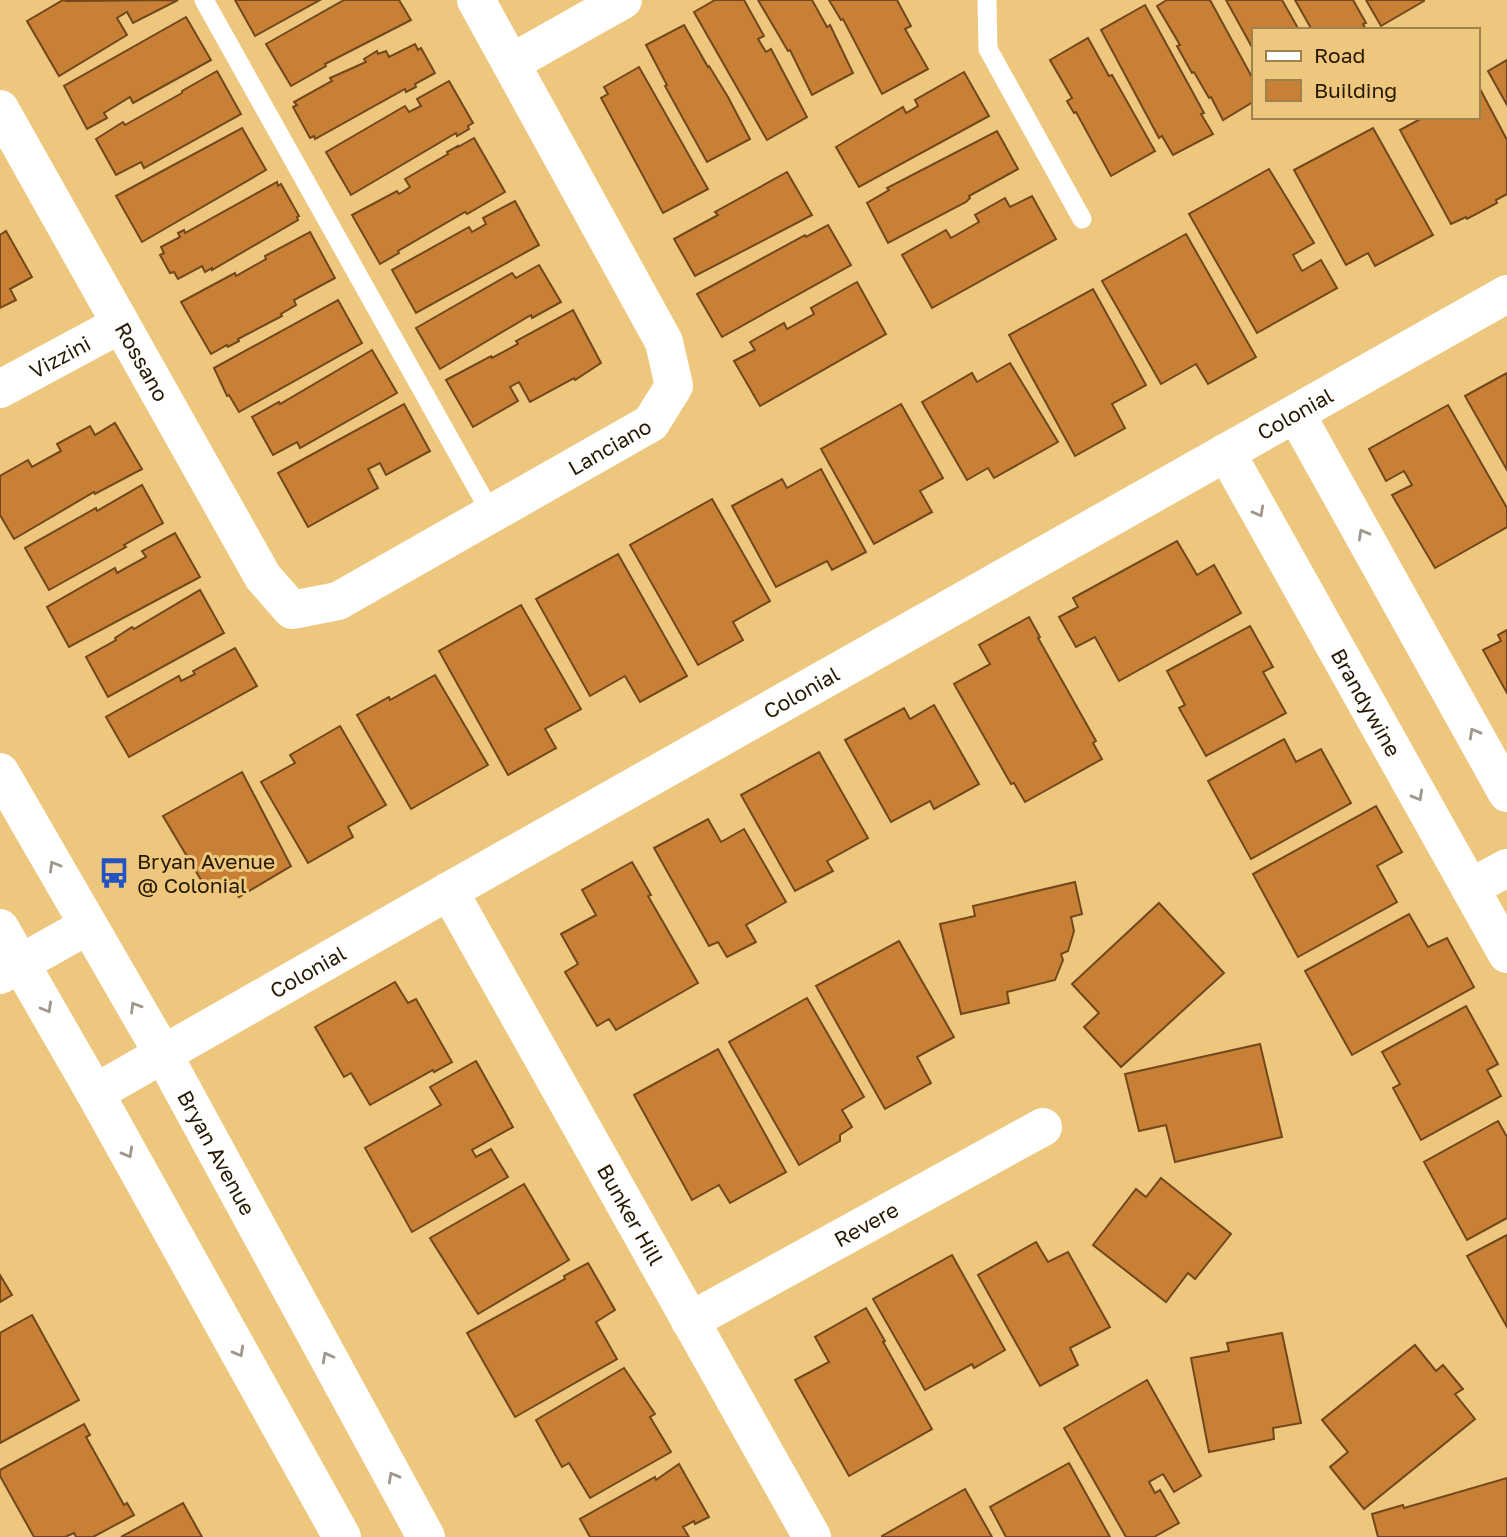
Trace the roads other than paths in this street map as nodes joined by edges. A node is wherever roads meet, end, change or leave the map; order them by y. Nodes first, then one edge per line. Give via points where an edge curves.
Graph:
1 (204, 0) edge
2 (476, 0) edge
3 (623, 0) edge
4 (987, 0) edge
5 (511, 63) junction
6 (0, 109) edge
7 (1082, 219) dead end
8 (1507, 294) edge
9 (121, 324) junction
10 (0, 389) edge
11 (1296, 414) junction
12 (1226, 452) junction
13 (491, 513) junction
14 (292, 610) joint
15 (0, 772) edge
16 (1507, 793) edge
17 (1507, 869) edge
18 (1470, 888) junction
19 (449, 891) junction
20 (87, 926) junction
21 (0, 928) edge
22 (1507, 954) edge
23 (10, 969) edge
24 (163, 1054) junction
25 (95, 1093) junction
26 (1043, 1127) dead end
27 (690, 1321) junction
28 (342, 1537) edge
29 (426, 1537) edge
30 (812, 1537) edge

1 - 13 lane
2 - 5 street, Lanciano
3 - 5 street
4 - 7 lane via 988,50
5 - 13 street, Lanciano via 664,342 674,386 651,423
6 - 9 street, Rossano
8 - 11 street, Colonial
9 - 10 street, Vizzini
9 - 14 street, Rossano via 263,577
11 - 12 street, Colonial
16 -> 11 street
12 -> 18 street, Brandywine
12 - 19 street, Colonial
13 - 14 street, Lanciano via 338,601
20 -> 15 street, Bryan Avenue
17 - 18 street
18 - 22 street, Brandywine
19 - 24 street, Colonial
19 - 27 street, Bunker Hill
20 - 23 street
24 -> 20 street, Bryan Avenue
21 - 23 street
23 -> 25 street
24 - 25 street, Colonial
29 -> 24 street, Bryan Avenue
25 -> 28 street
26 - 27 street, Revere
27 - 30 street, Bunker Hill

